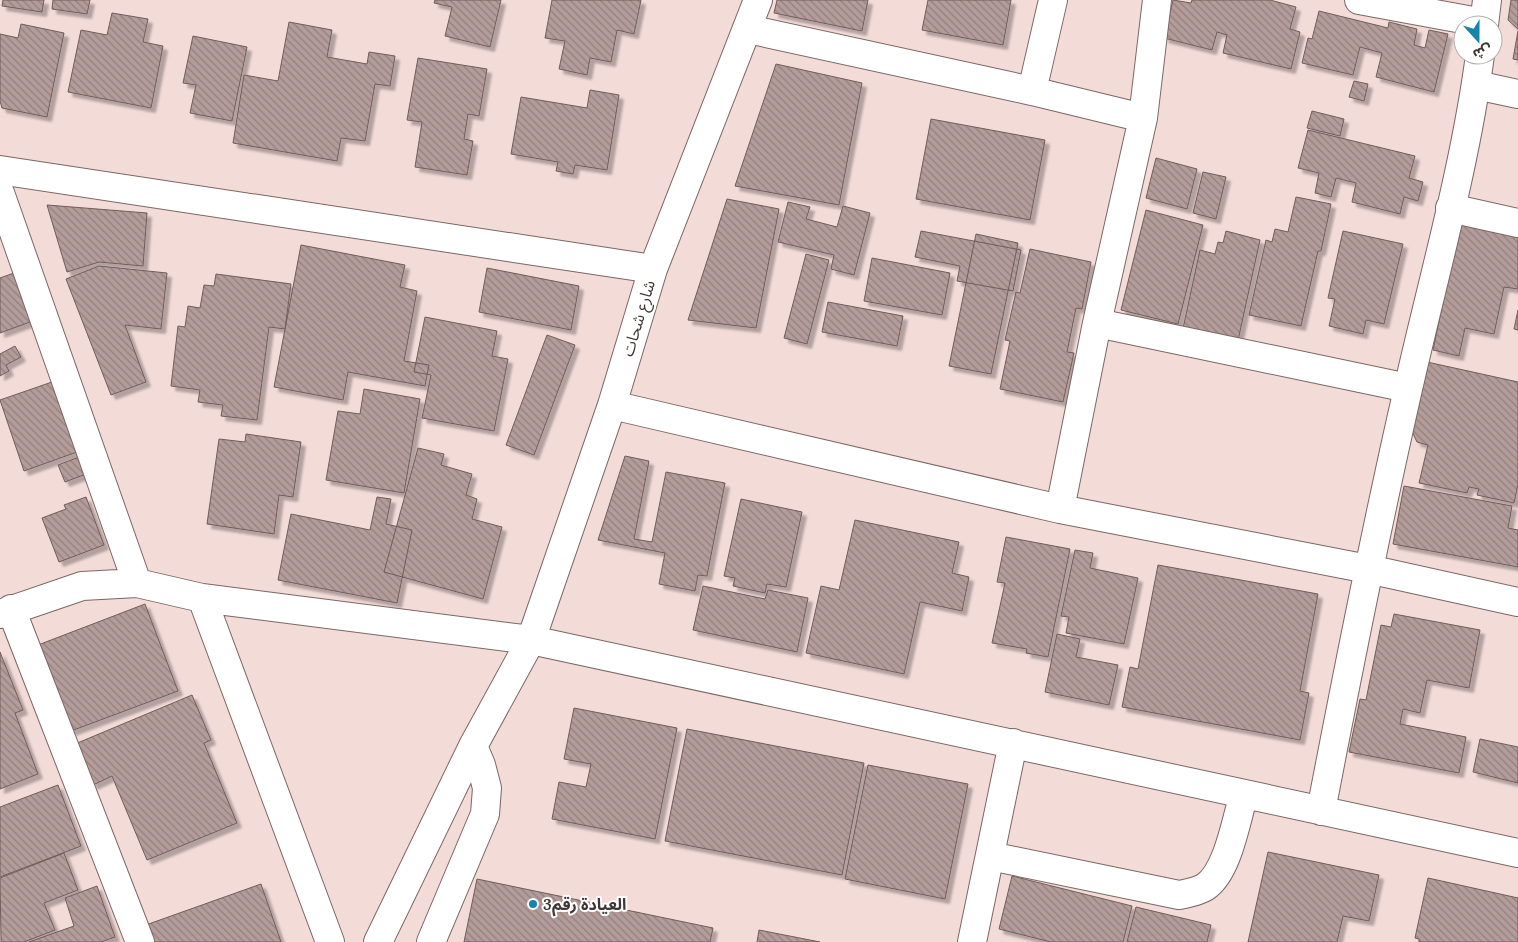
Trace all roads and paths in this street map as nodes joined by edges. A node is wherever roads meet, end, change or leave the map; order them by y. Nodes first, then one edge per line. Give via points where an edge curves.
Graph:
1 (758, 0) edge
2 (1053, 0) edge
3 (1157, 0) edge
4 (1359, 0) edge
5 (1477, 15) edge
6 (748, 28) junction
7 (1479, 65) edge
8 (1476, 84) junction
9 (1032, 91) junction
10 (1518, 94) edge
11 (1143, 118) junction
12 (0, 170) edge
13 (0, 193) edge
14 (1450, 208) junction
15 (1518, 223) edge
16 (653, 269) junction
17 (1097, 323) junction
18 (1408, 388) junction
19 (612, 405) junction
20 (1060, 509) junction
21 (1368, 569) junction
22 (137, 583) junction
23 (202, 598) junction
24 (1518, 602) edge
25 (6, 611) edge
26 (531, 640) junction
27 (1013, 743) junction
28 (473, 746) junction
29 (1244, 794) junction
30 (1321, 811) junction
31 (1518, 853) edge
32 (990, 856) junction
33 (140, 942) edge
34 (330, 942) edge
35 (378, 942) edge
36 (430, 942) edge
37 (972, 942) edge

1 - 6 street, شارع شحات
2 - 9 street
3 - 11 street
4 - 5 street
6 - 9 street
6 - 16 street, شارع شحات
7 - 8 street
8 - 10 street
8 - 14 street
9 - 11 street
11 - 17 street
12 - 16 street
13 - 22 street
14 - 15 street
14 - 18 street
16 - 19 street, شارع شحات
17 - 18 street
17 - 20 street
18 - 21 street
19 - 20 street
19 - 26 street, شارع شحات
20 - 21 street
21 - 24 street
21 - 30 street
22 - 23 street
22 - 25 street via 82,586
23 - 26 street
23 - 34 street
25 - 33 street
26 - 27 street
26 - 28 street, شارع شحات
27 - 29 street
27 - 32 street
28 - 35 street, شارع شحات
28 - 36 street via 487,788 485,814
29 - 30 street
29 - 32 street via 1222,867 1205,887 1192,892 1179,895
30 - 31 street
32 - 37 street

